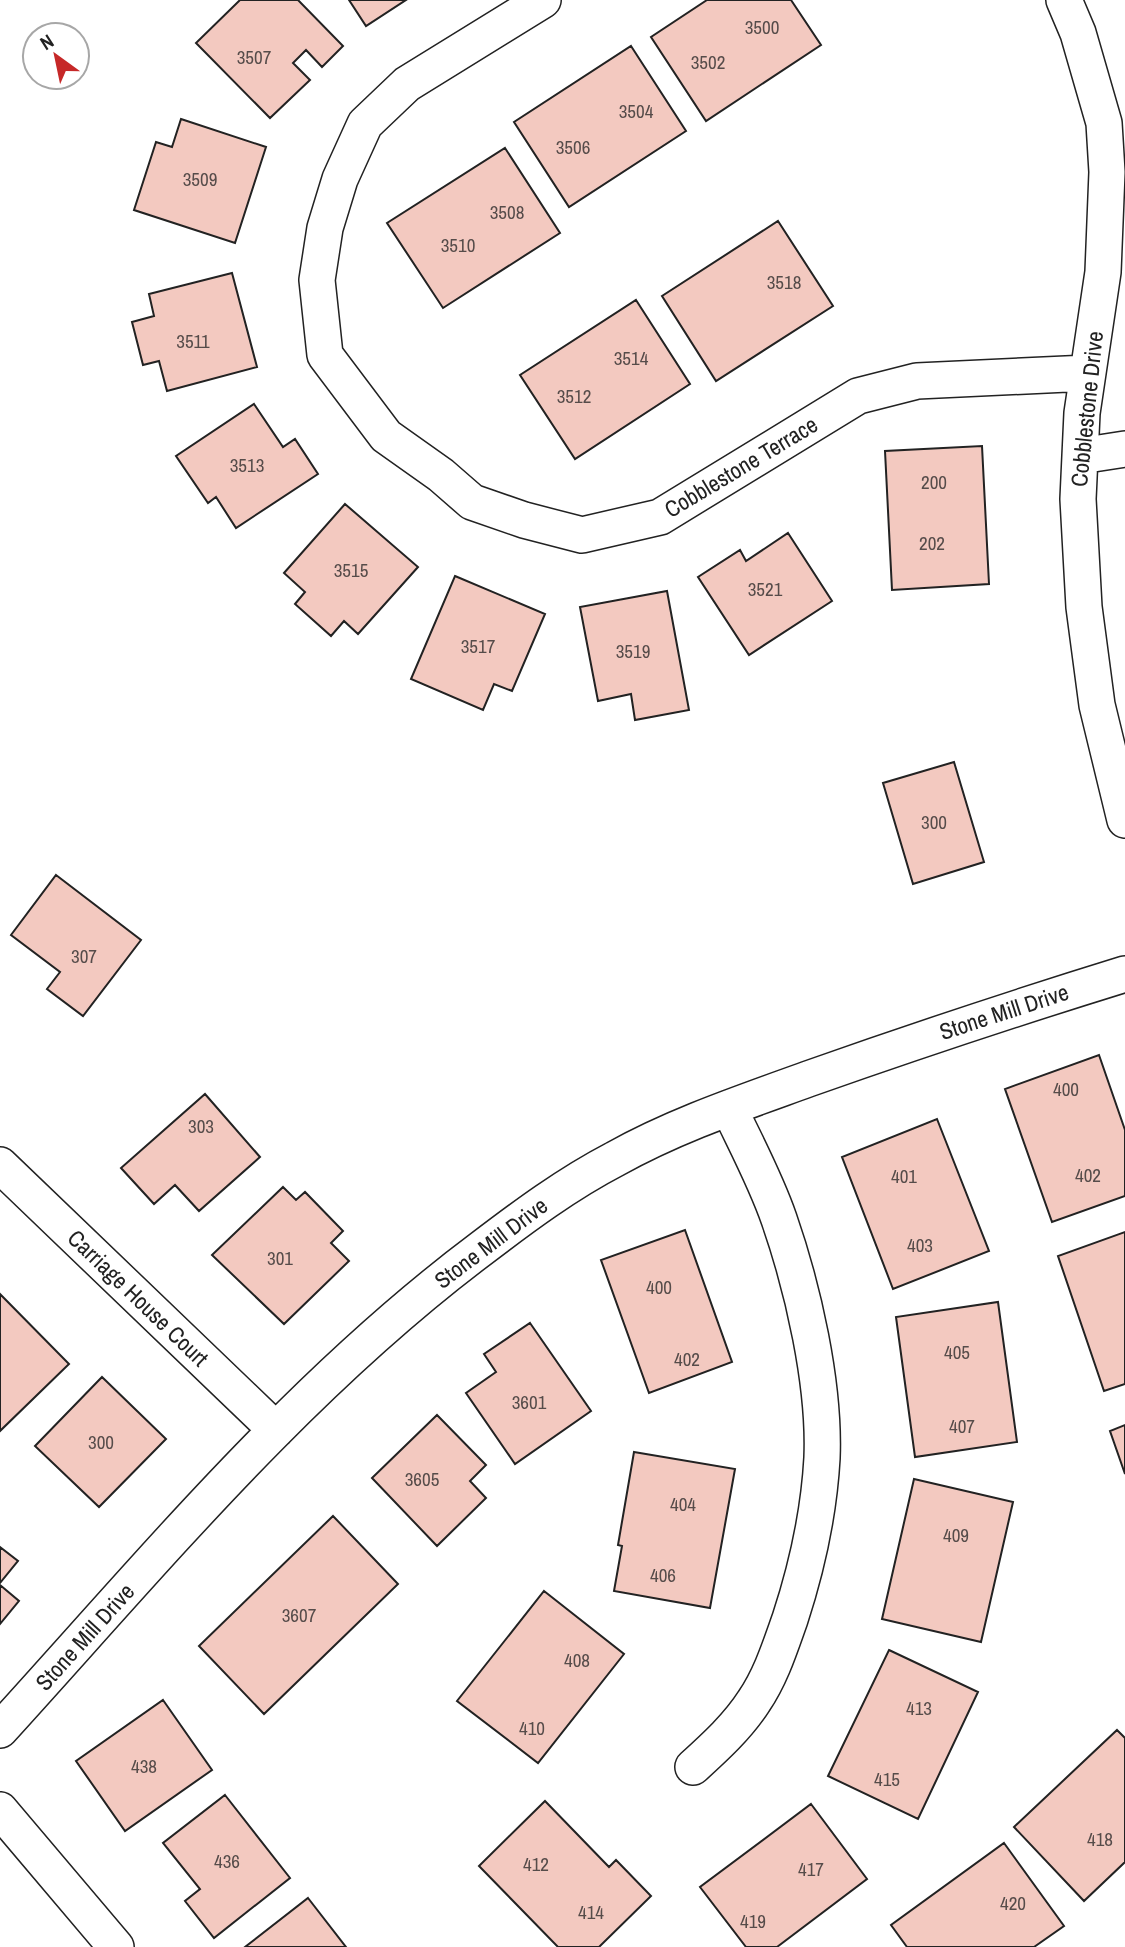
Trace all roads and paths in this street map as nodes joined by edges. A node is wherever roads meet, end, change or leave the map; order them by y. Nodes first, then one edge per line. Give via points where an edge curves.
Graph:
1 (543, 0) edge
2 (1063, 0) edge
3 (1112, 98) edge
4 (1116, 170) edge
5 (1088, 373) junction
6 (1125, 449) edge
7 (1080, 456) junction
8 (1125, 820) edge
9 (1125, 974) edge
10 (729, 1108) junction
11 (0, 1165) edge
12 (276, 1430) junction
13 (0, 1730) edge
14 (693, 1767) dead end
15 (0, 1811) edge
16 (116, 1947) edge

1 - 5 street, Cobblestone Terrace via 407,84 365,124 329,216 317,280 325,355 386,436 472,502 582,535 660,517 858,397 916,381
2 - 3 street, Cobblestone Drive
3 - 4 street, Cobblestone Drive via 1104,123
4 - 5 street, Cobblestone Drive
5 - 7 street, Cobblestone Drive
6 - 7 street
7 - 8 street, Cobblestone Drive via 1084,607 1097,705
9 - 10 street, Stone Mill Drive via 941,1031
10 - 12 street, Stone Mill Drive via 615,1158 540,1204 433,1285
10 - 14 street via 779,1218 806,1313 821,1410 822,1458 810,1544 777,1657 754,1701 723,1740
11 - 12 street, Carriage House Court
12 - 13 street, Stone Mill Drive
15 - 16 street

